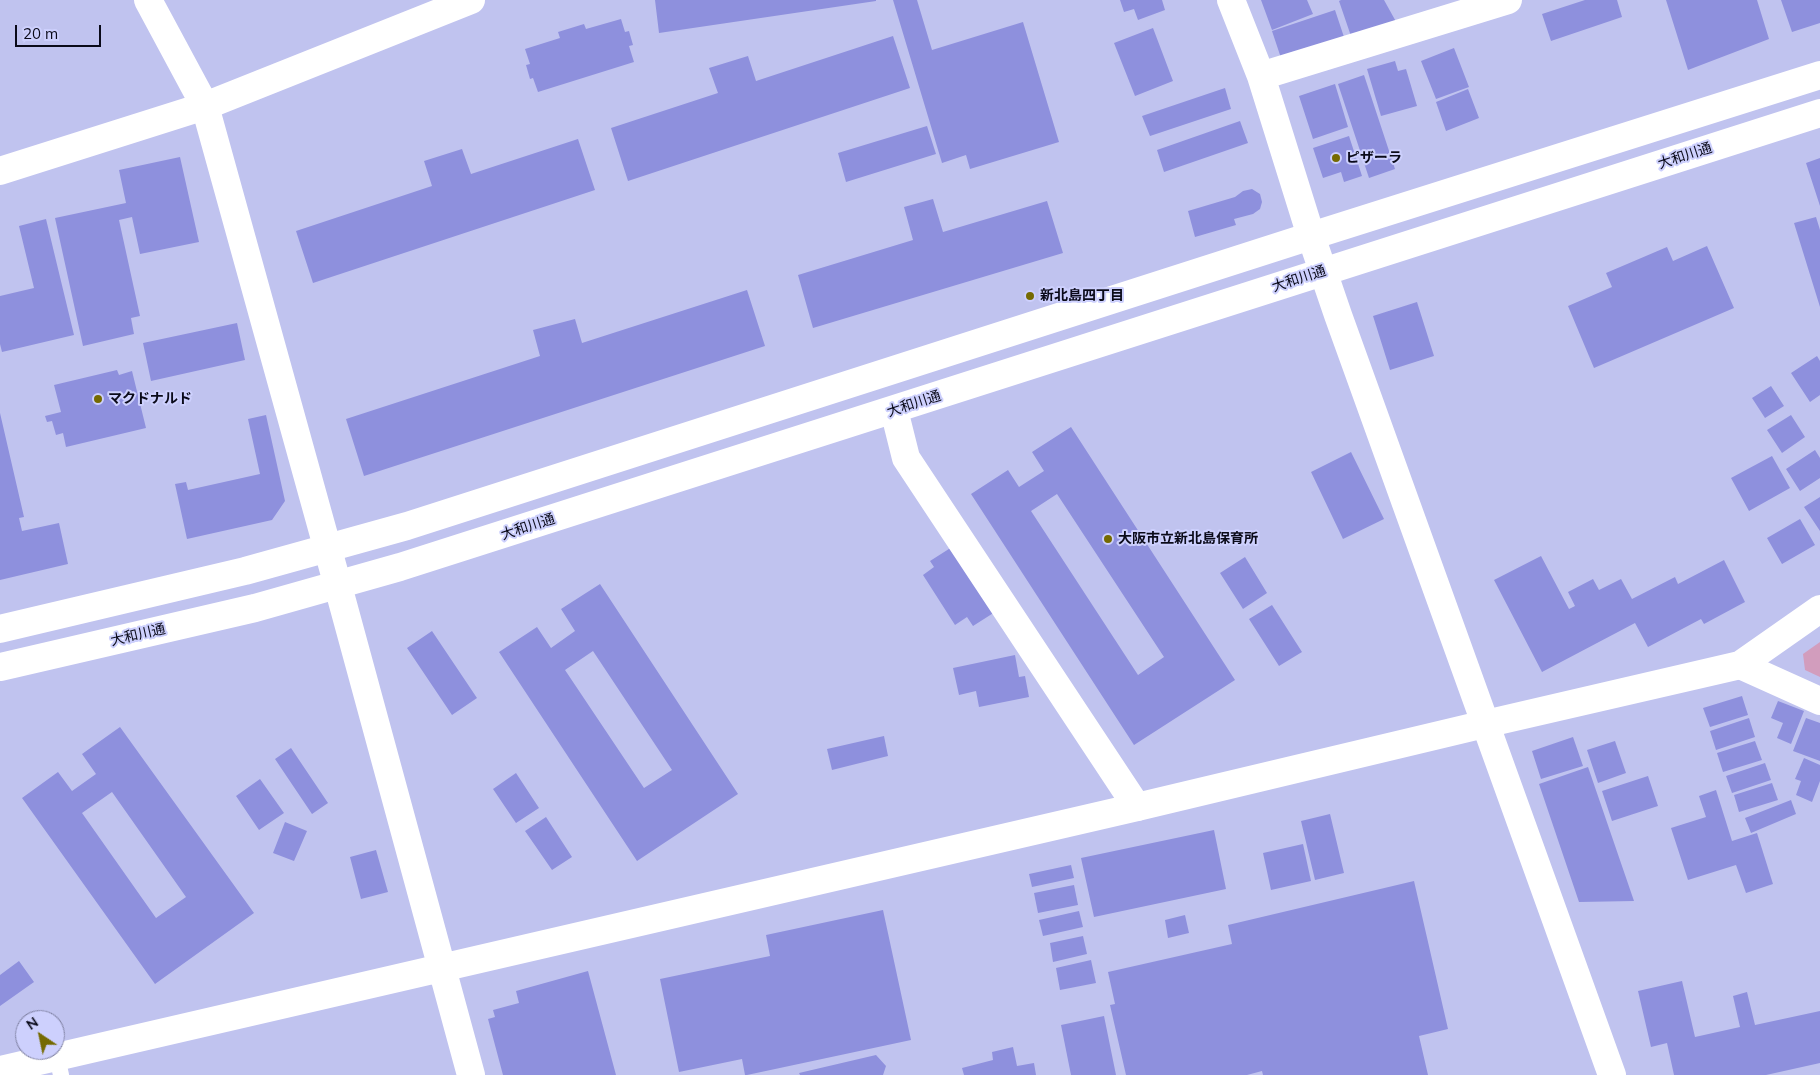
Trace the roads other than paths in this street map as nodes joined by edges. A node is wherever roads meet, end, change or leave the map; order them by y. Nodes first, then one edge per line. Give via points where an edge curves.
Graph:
1 (148, 0) edge
2 (470, 0) edge
3 (1231, 0) edge
4 (1508, 0) edge
5 (1820, 75) edge
6 (1261, 76) junction
7 (205, 106) junction
8 (1820, 113) edge
9 (0, 171) edge
10 (1311, 236) junction
11 (1322, 272) junction
12 (894, 410) junction
13 (327, 549) junction
14 (338, 586) junction
15 (1820, 609) edge
16 (0, 628) edge
17 (1740, 665) junction
18 (0, 667) edge
19 (1820, 700) edge
20 (1485, 724) junction
21 (1137, 807) junction
22 (443, 968) junction
23 (59, 1066) edge
24 (0, 1070) edge
25 (471, 1075) edge
26 (1612, 1075) edge

1 - 7 street
2 - 7 street
3 - 6 street
4 - 6 street
5 - 10 street
6 - 10 street
7 - 9 street
7 - 13 street
8 - 11 street, 大和川通
10 - 11 street
10 - 13 street via 417,523
11 - 12 street, 大和川通
11 - 20 street
12 - 14 street, 大和川通
12 - 21 street via 906,458
13 - 14 street
13 - 16 street
14 - 18 street, 大和川通
14 - 22 street
15 - 17 street
17 - 19 street
17 - 20 street
20 - 21 street
20 - 26 street
21 - 22 street
22 - 23 street
22 - 25 street
23 - 24 street

